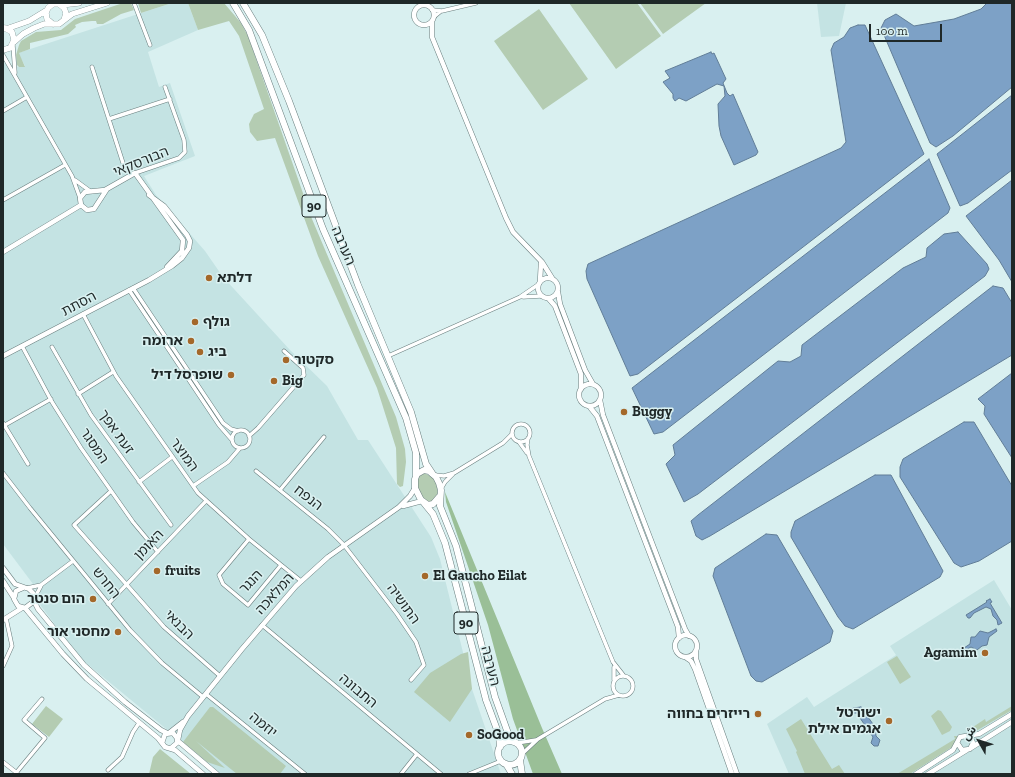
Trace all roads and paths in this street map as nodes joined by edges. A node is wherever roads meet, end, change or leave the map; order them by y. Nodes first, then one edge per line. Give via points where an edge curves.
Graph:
1 (79, 3) edge
2 (107, 3) edge
3 (134, 3) edge
4 (234, 3) edge
5 (243, 3) edge
6 (248, 3) edge
7 (415, 3) edge
8 (476, 3) edge
9 (59, 4) edge
10 (425, 4) edge
11 (49, 6) edge
12 (414, 9) junction
13 (432, 10) junction
14 (442, 11) junction
15 (435, 16) junction
16 (64, 20) junction
17 (432, 22) junction
18 (420, 23) junction
19 (53, 24) junction
20 (5, 28) edge
21 (258, 28) junction
22 (432, 37) junction
23 (13, 43) junction
24 (150, 45) dead end
25 (3, 50) edge
26 (3, 55) edge
27 (92, 67) dead end
28 (17, 78) junction
29 (165, 87) dead end
30 (27, 97) junction
31 (170, 99) junction
32 (3, 111) edge
33 (109, 119) junction
34 (123, 163) dead end
35 (66, 165) junction
36 (135, 173) junction
37 (72, 176) junction
38 (106, 189) junction
39 (92, 191) junction
40 (80, 198) junction
41 (3, 200) edge
42 (99, 201) junction
43 (81, 205) junction
44 (3, 252) edge
45 (539, 260) junction
46 (552, 278) junction
47 (540, 283) junction
48 (131, 289) junction
49 (558, 292) junction
50 (541, 296) junction
51 (520, 297) junction
52 (548, 298) junction
53 (83, 314) junction
54 (22, 346) junction
55 (52, 347) dead end
56 (284, 351) dead end
57 (3, 356) edge
58 (388, 356) junction
59 (113, 372) junction
60 (593, 384) junction
61 (581, 389) junction
62 (78, 394) junction
63 (51, 399) junction
64 (600, 400) junction
65 (589, 406) junction
66 (4, 424) edge
67 (238, 431) junction
68 (512, 434) junction
69 (249, 436) junction
70 (324, 437) dead end
71 (528, 438) junction
72 (232, 440) junction
73 (518, 442) junction
74 (504, 443) junction
75 (240, 448) junction
76 (529, 456) junction
77 (172, 457) junction
78 (28, 464) dead end
79 (256, 471) dead end
80 (3, 473) edge
81 (454, 473) junction
82 (433, 474) junction
83 (416, 476) junction
84 (138, 482) junction
85 (193, 486) junction
86 (415, 488) junction
87 (280, 490) junction
88 (111, 491) junction
89 (440, 493) junction
90 (206, 501) junction
91 (423, 502) junction
92 (399, 507) junction
93 (171, 525) dead end
94 (249, 539) junction
95 (344, 545) junction
96 (158, 552) junction
97 (74, 560) junction
98 (281, 565) junction
99 (3, 568) edge
100 (3, 581) edge
101 (301, 581) junction
102 (41, 585) junction
103 (126, 585) junction
104 (25, 588) junction
105 (34, 599) junction
106 (14, 600) junction
107 (108, 604) junction
108 (23, 608) junction
109 (6, 618) edge
110 (262, 625) junction
111 (689, 636) junction
112 (679, 638) junction
113 (696, 651) junction
114 (685, 657) junction
115 (613, 662) junction
116 (3, 666) edge
117 (220, 676) junction
118 (624, 676) junction
119 (411, 680) dead end
120 (614, 681) junction
121 (613, 687) junction
122 (205, 695) junction
123 (619, 695) junction
124 (42, 699) dead end
125 (605, 699) junction
126 (1012, 714) edge
127 (188, 716) junction
128 (1012, 722) edge
129 (139, 723) junction
130 (168, 733) junction
131 (970, 736) junction
132 (538, 739) junction
133 (178, 740) junction
134 (162, 743) junction
135 (515, 743) junction
136 (958, 744) junction
137 (500, 747) junction
138 (170, 748) junction
139 (969, 749) junction
140 (418, 754) junction
141 (521, 757) junction
142 (3, 762) edge
143 (503, 763) junction
144 (108, 770) dead end
145 (17, 773) edge
146 (203, 774) edge
147 (217, 774) edge
148 (305, 774) edge
149 (401, 774) edge
150 (441, 774) edge
151 (469, 774) edge
152 (512, 774) edge
153 (522, 774) edge
154 (732, 774) edge
155 (738, 774) edge
156 (916, 774) edge
157 (928, 774) edge

1 - 9 main road
2 - 16 main road
3 - 24 street
4 - 83 highway, הערבה / 90 via 249,30 323,229 406,418 417,461
5 - 21 highway, הערבה / 90
6 - 21 highway
7 - 12 street
8 - 14 street
9 - 11 main road
9 - 16 main road via 66,11
10 - 12 street
10 - 13 street
11 - 19 main road via 47,19
11 - 20 main road via 31,20
12 - 18 street via 414,17
13 - 14 street
13 - 15 street
14 - 15 street
15 - 17 street
16 - 19 main road via 59,24
17 - 18 street via 426,25
17 - 22 street
18 - 22 street
19 - 23 main road via 34,28
20 - 23 main road via 13,34
21 - 58 highway, הערבה / 90
22 - 45 street via 508,225
23 - 25 main road via 8,49
23 - 28 street
26 - 28 street
27 - 33 street
28 - 30 street
29 - 31 street
30 - 32 street
30 - 35 street
31 - 33 street
31 - 36 street, הבורסקאי via 185,144 183,155
33 - 34 street
35 - 37 street
35 - 41 street
36 - 38 street, הבורסקאי
36 - 48 street, הסתת via 149,195 166,209 190,241 185,255 165,270
37 - 39 street
37 - 40 street
38 - 39 street, הבורסקאי
38 - 42 street, הבורסקאי
39 - 40 street, הבורסקאי via 83,193
39 - 42 street via 98,196
40 - 43 street
42 - 43 street via 92,210
43 - 44 street
45 - 46 street
45 - 47 street via 542,269
46 - 47 street via 544,278
46 - 49 street via 558,284
47 - 50 street via 538,289
47 - 51 street
48 - 53 street, הסתת
48 - 67 street via 224,423
48 - 72 street via 219,425
49 - 52 street via 554,297
49 - 60 street via 560,304 585,370
50 - 51 street
50 - 52 street
51 - 58 street
52 - 61 street via 555,306 581,374
53 - 54 street, הסתת
53 - 59 street, המוצר
54 - 57 street, הסתת
54 - 63 street, המסגר
55 - 62 street, זעת אפך
56 - 69 street via 304,371 302,378
58 - 82 highway, הערבה / 90 via 413,417 426,464
59 - 62 street
59 - 77 street, המוצר
60 - 61 street
60 - 64 street via 601,391
61 - 65 street via 580,400
62 - 84 street, זעת אפך
63 - 66 street
63 - 88 street, המסגר
64 - 65 street
64 - 111 street via 603,415
65 - 112 street via 598,416 678,627
66 - 78 street
67 - 69 street
67 - 72 street
68 - 71 street via 515,426 524,425 530,431
68 - 73 street
68 - 74 street
69 - 75 street via 248,445
70 - 87 street
71 - 73 street via 525,442
71 - 76 street
72 - 75 street via 235,446
73 - 74 street
73 - 76 street
74 - 81 street
75 - 85 street via 228,462
76 - 115 street
77 - 84 street
77 - 85 street, המוצר
79 - 87 street, הנפח
80 - 97 street, החרש
81 - 82 street via 444,476
81 - 89 street via 445,482
82 - 83 highway via 424,470
82 - 89 highway, 90 via 438,480
83 - 86 highway, 90
84 - 93 street, זעת אפך
85 - 90 street, המוצר
86 - 91 highway, 90
86 - 92 street, המלאכה
87 - 95 street, הנפח via 323,524
88 - 96 street, המסגר
88 - 103 street, הבנאי via 74,525
89 - 91 highway via 433,504
89 - 135 highway, הערבה / 90 via 440,506 458,553 495,697
90 - 94 street, המוצר
90 - 96 street, האומן
91 - 92 street, המלאכה
91 - 137 highway, הערבה / 90 via 433,514 445,543 486,700 499,735
92 - 95 street, המלאכה
94 - 98 street, המוצר
94 - 98 street, הנגר via 219,575 223,584 248,605
95 - 101 street, המלאכה
95 - 119 street, התושיה via 416,642 424,665
96 - 103 street, האומן
97 - 102 street
97 - 107 street, החרש
98 - 101 street, המוצר
99 - 104 street via 15,584
100 - 106 street
101 - 110 street, המלאכה
102 - 104 street
102 - 105 street
103 - 107 street, האומן
103 - 117 street, הבנאי via 174,637
104 - 105 street via 32,591
104 - 106 street via 16,591
105 - 108 street via 31,606
105 - 130 street via 38,609 84,665 125,702
106 - 108 street
106 - 109 street
107 - 122 street, החרש via 162,663
108 - 109 street
108 - 129 street via 78,671
109 - 116 street via 12,646
110 - 117 street, המלאכה
110 - 140 street, התבונה
111 - 112 street
111 - 113 street via 696,643
112 - 114 street via 675,644 676,651
113 - 114 street
113 - 155 street via 696,659
114 - 154 street via 691,661 695,669
115 - 118 street
115 - 120 street
117 - 122 street, המלאכה
118 - 120 street
118 - 123 street via 631,680 632,689 627,694
120 - 121 street
121 - 123 street
121 - 125 street
122 - 127 street, המלאכה
122 - 148 street, יוזמה
123 - 125 street
124 - 145 street via 24,720 45,738
125 - 132 street
126 - 131 street via 979,734
127 - 130 street, המלאכה
127 - 133 street, המלאכה
128 - 139 street
129 - 134 street
129 - 144 street via 122,757
130 - 133 street via 175,734
130 - 134 street via 163,737
131 - 136 street via 960,737
131 - 139 street via 973,743
132 - 135 street
132 - 141 street
133 - 138 street via 176,745
133 - 147 street
134 - 138 street
135 - 137 highway via 508,742
135 - 141 highway via 521,748
136 - 139 street via 962,750
136 - 156 street via 950,753
137 - 143 highway via 498,753
138 - 146 street
139 - 157 street
140 - 149 street
140 - 150 street, התבונה
141 - 143 highway via 514,764
141 - 153 highway
142 - 145 street
143 - 151 street
143 - 152 highway

